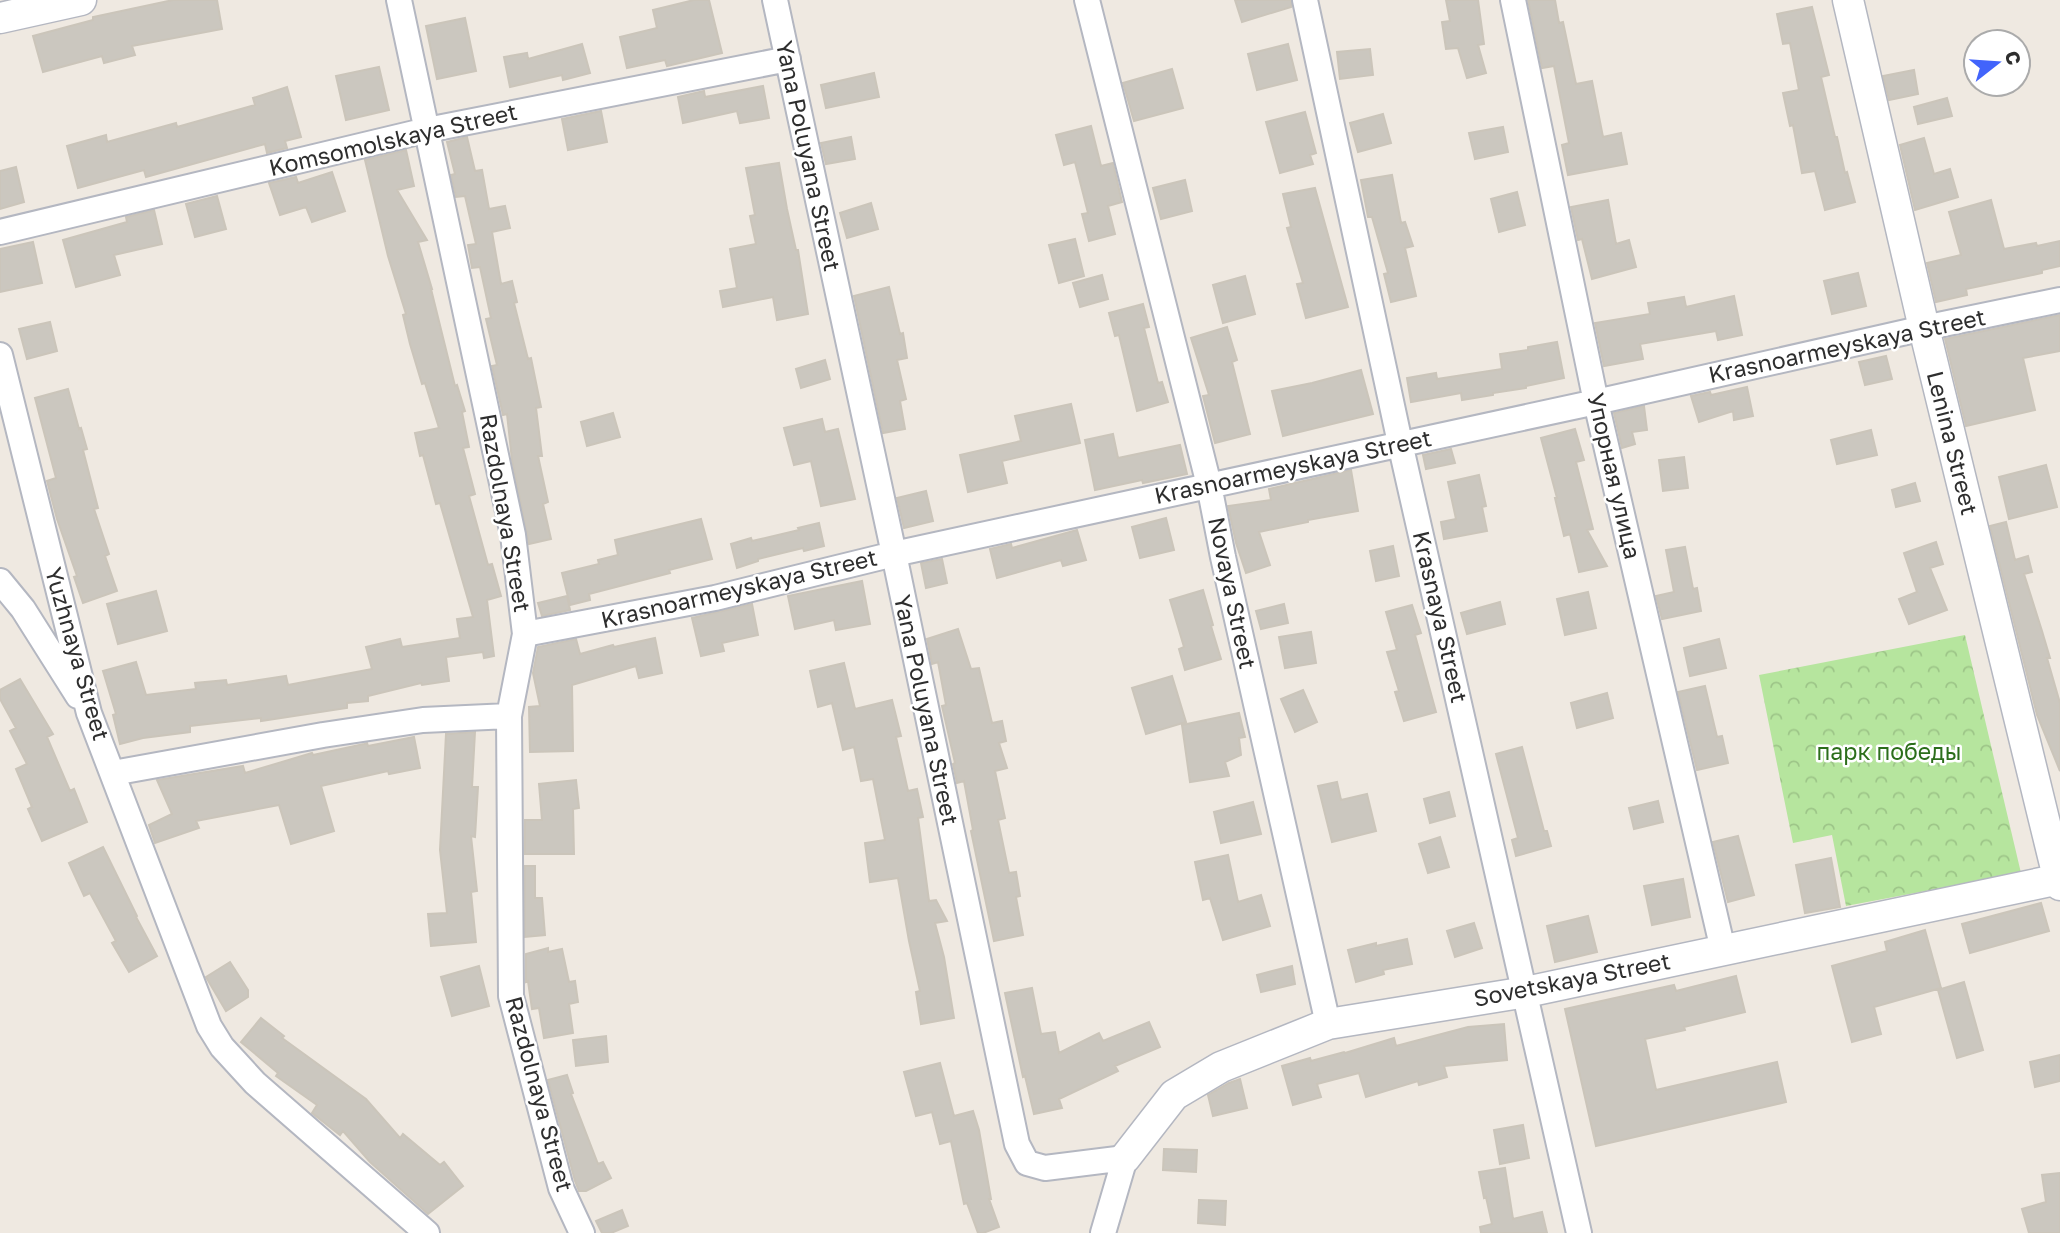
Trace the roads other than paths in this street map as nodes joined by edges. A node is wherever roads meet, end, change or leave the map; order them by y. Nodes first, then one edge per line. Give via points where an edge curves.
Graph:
1 (81, 0) edge
2 (399, 0) edge
3 (775, 0) edge
4 (1087, 0) edge
5 (1305, 0) edge
6 (1513, 0) edge
7 (1848, 0) edge
8 (0, 18) edge
9 (788, 59) junction
10 (427, 130) junction
11 (0, 232) edge
12 (2060, 300) edge
13 (1924, 328) junction
14 (0, 355) edge
15 (1596, 402) junction
16 (9, 434) edge
17 (1401, 443) junction
18 (1209, 485) junction
19 (894, 554) junction
20 (0, 581) edge
21 (526, 635) junction
22 (89, 713) junction
23 (509, 716) junction
24 (113, 772) junction
25 (2059, 882) edge
26 (1723, 950) junction
27 (1526, 992) junction
28 (1328, 1024) junction
29 (1125, 1158) junction
30 (427, 1233) edge
31 (582, 1233) edge
32 (1103, 1233) edge
33 (1579, 1233) edge

1 - 8 street
2 - 10 street, Razdolnaya Street
3 - 9 street, Yana Poluyana Street
4 - 18 street, Novaya Street
5 - 17 street, Krasnaya Street
6 - 15 street, Упорная улица
7 - 13 street, Lenina Street
9 - 10 street, Komsomolskaya Street
9 - 19 street, Yana Poluyana Street
10 - 11 street, Komsomolskaya Street
10 - 21 street, Razdolnaya Street via 513,535
12 - 13 street, Krasnoarmeyskaya Street
13 - 15 street, Krasnoarmeyskaya Street
13 - 25 street, Lenina Street
14 - 16 street, Yuzhnaya Street
15 - 17 street, Krasnoarmeyskaya Street
15 - 26 street, Упорная улица
16 - 22 street, Yuzhnaya Street
17 - 18 street, Krasnoarmeyskaya Street
17 - 27 street, Krasnaya Street
18 - 19 street, Krasnoarmeyskaya Street
18 - 28 street, Novaya Street
19 - 21 street, Krasnoarmeyskaya Street via 715,598
19 - 29 street, Yana Poluyana Street via 1017,1144 1027,1163 1045,1168
20 - 22 street
21 - 23 street, Razdolnaya Street
22 - 24 street, Yuzhnaya Street
23 - 24 street via 424,720
23 - 31 street, Razdolnaya Street via 511,996 561,1188
24 - 30 street, Yuzhnaya Street via 191,985 222,1047 255,1083
25 - 26 street, Sovetskaya Street
26 - 27 street, Sovetskaya Street
27 - 28 street, Sovetskaya Street
27 - 33 street, Krasnaya Street
28 - 29 street, Sovetskaya Street via 1221,1067 1174,1095
29 - 32 street

